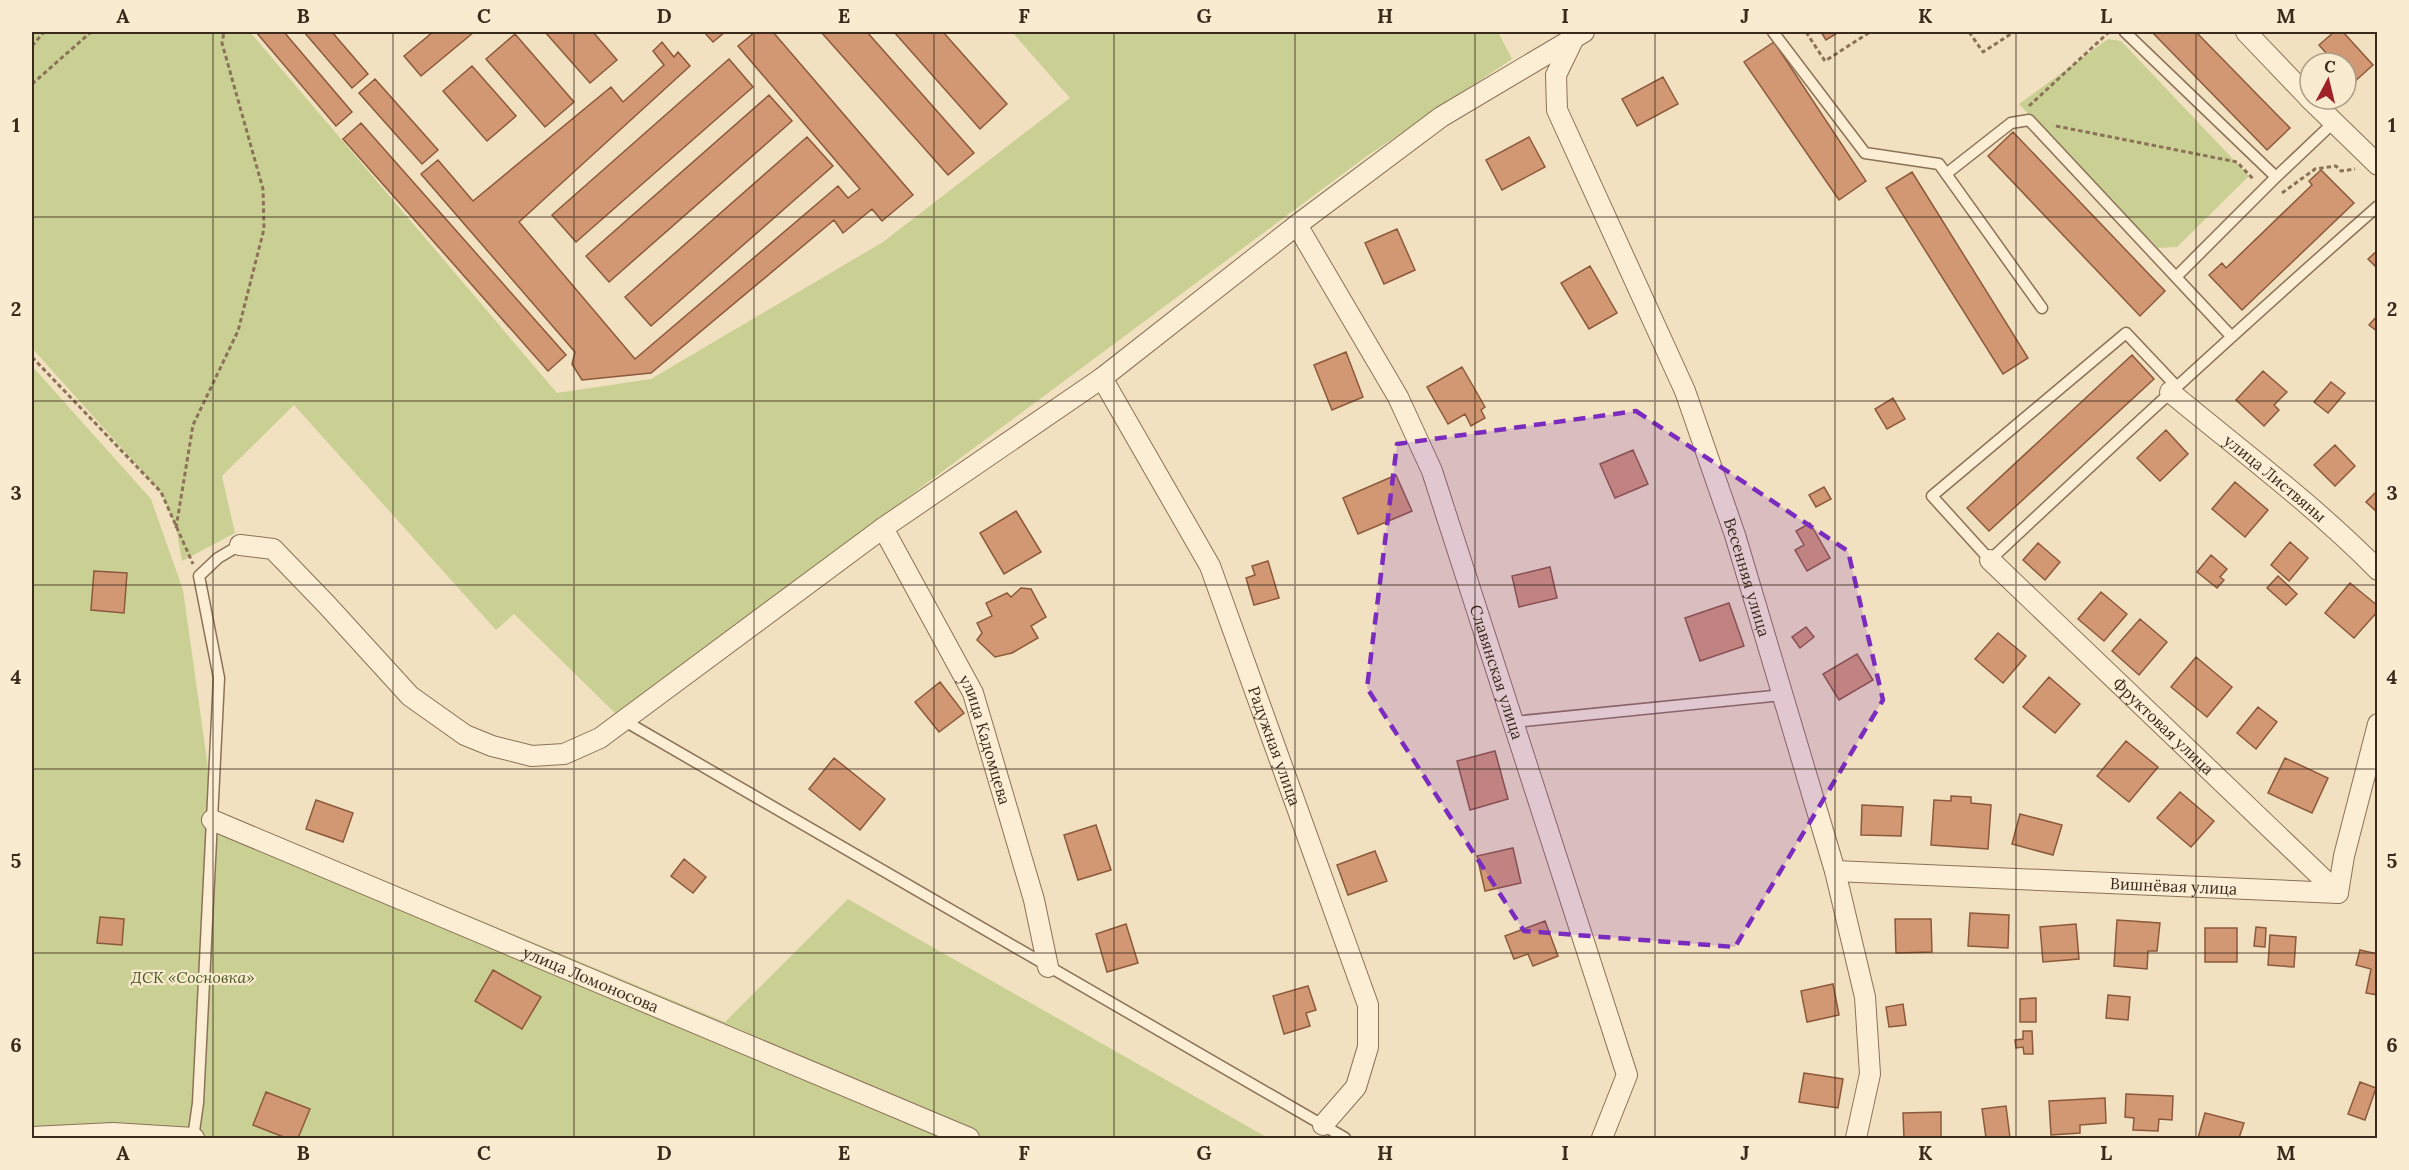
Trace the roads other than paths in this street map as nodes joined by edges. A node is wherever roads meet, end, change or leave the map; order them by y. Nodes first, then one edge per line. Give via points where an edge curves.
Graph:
1 (1773, 32) edge
2 (2125, 32) edge
3 (2246, 32) edge
4 (1578, 36) edge
5 (2298, 86) edge
6 (2322, 111) edge
7 (2333, 123) junction
8 (2368, 167) edge
9 (1947, 174) junction
10 (2276, 177) junction
11 (2378, 206) edge
12 (1296, 225) junction
13 (2176, 277) junction
14 (2042, 308) dead end
15 (2231, 336) junction
16 (1102, 378) junction
17 (2174, 390) junction
18 (883, 528) junction
19 (240, 545) joint
20 (1990, 560) junction
21 (2378, 570) edge
22 (1783, 695) junction
23 (623, 720) junction
24 (1513, 722) junction
25 (2378, 724) edge
26 (212, 820) junction
27 (1835, 871) junction
28 (2338, 893) junction
29 (1048, 967) junction
30 (1323, 1125) junction
31 (32, 1137) edge
32 (193, 1138) edge
33 (967, 1138) edge
34 (1345, 1138) edge
35 (1602, 1138) edge
36 (1856, 1138) edge

1 - 9 lane via 1864,153 1939,164
2 - 10 lane
3 - 5 street
4 - 12 street via 1537,53 1442,117
4 - 22 street, Весенняя улица via 1556,75 1557,110 1685,391 1735,535
6 - 7 street
7 - 8 street
7 - 10 lane
9 - 13 lane via 2011,123 2029,120
9 - 14 lane
10 - 13 lane
11 - 15 lane
12 - 16 street
12 - 24 street, Славянская улица via 1398,398 1432,471
13 - 15 lane
15 - 17 lane
16 - 18 street
16 - 30 street, Радужная улица via 1210,566 1368,1005 1368,1047 1356,1087
17 - 20 lane
17 - 20 lane via 2126,333 1932,496
17 - 21 street, улица Листвяны
18 - 23 street
18 - 29 street, улица Кадомцева via 973,693 1034,900
19 - 23 street via 273,549 410,696 465,735 532,756 564,754 600,738
19 - 26 lane via 199,576 219,678
20 - 28 street, Фруктовая улица
22 - 24 lane
22 - 27 street, Весенняя улица
23 - 29 lane
24 - 35 street, Славянская улица via 1627,1075
25 - 28 street
26 - 32 lane
26 - 33 street, улица Ломоносова
27 - 28 street, Вишнёвая улица
27 - 36 street, Весенняя улица via 1865,997 1870,1074
29 - 30 lane
30 - 34 lane
31 - 32 street via 113,1133

